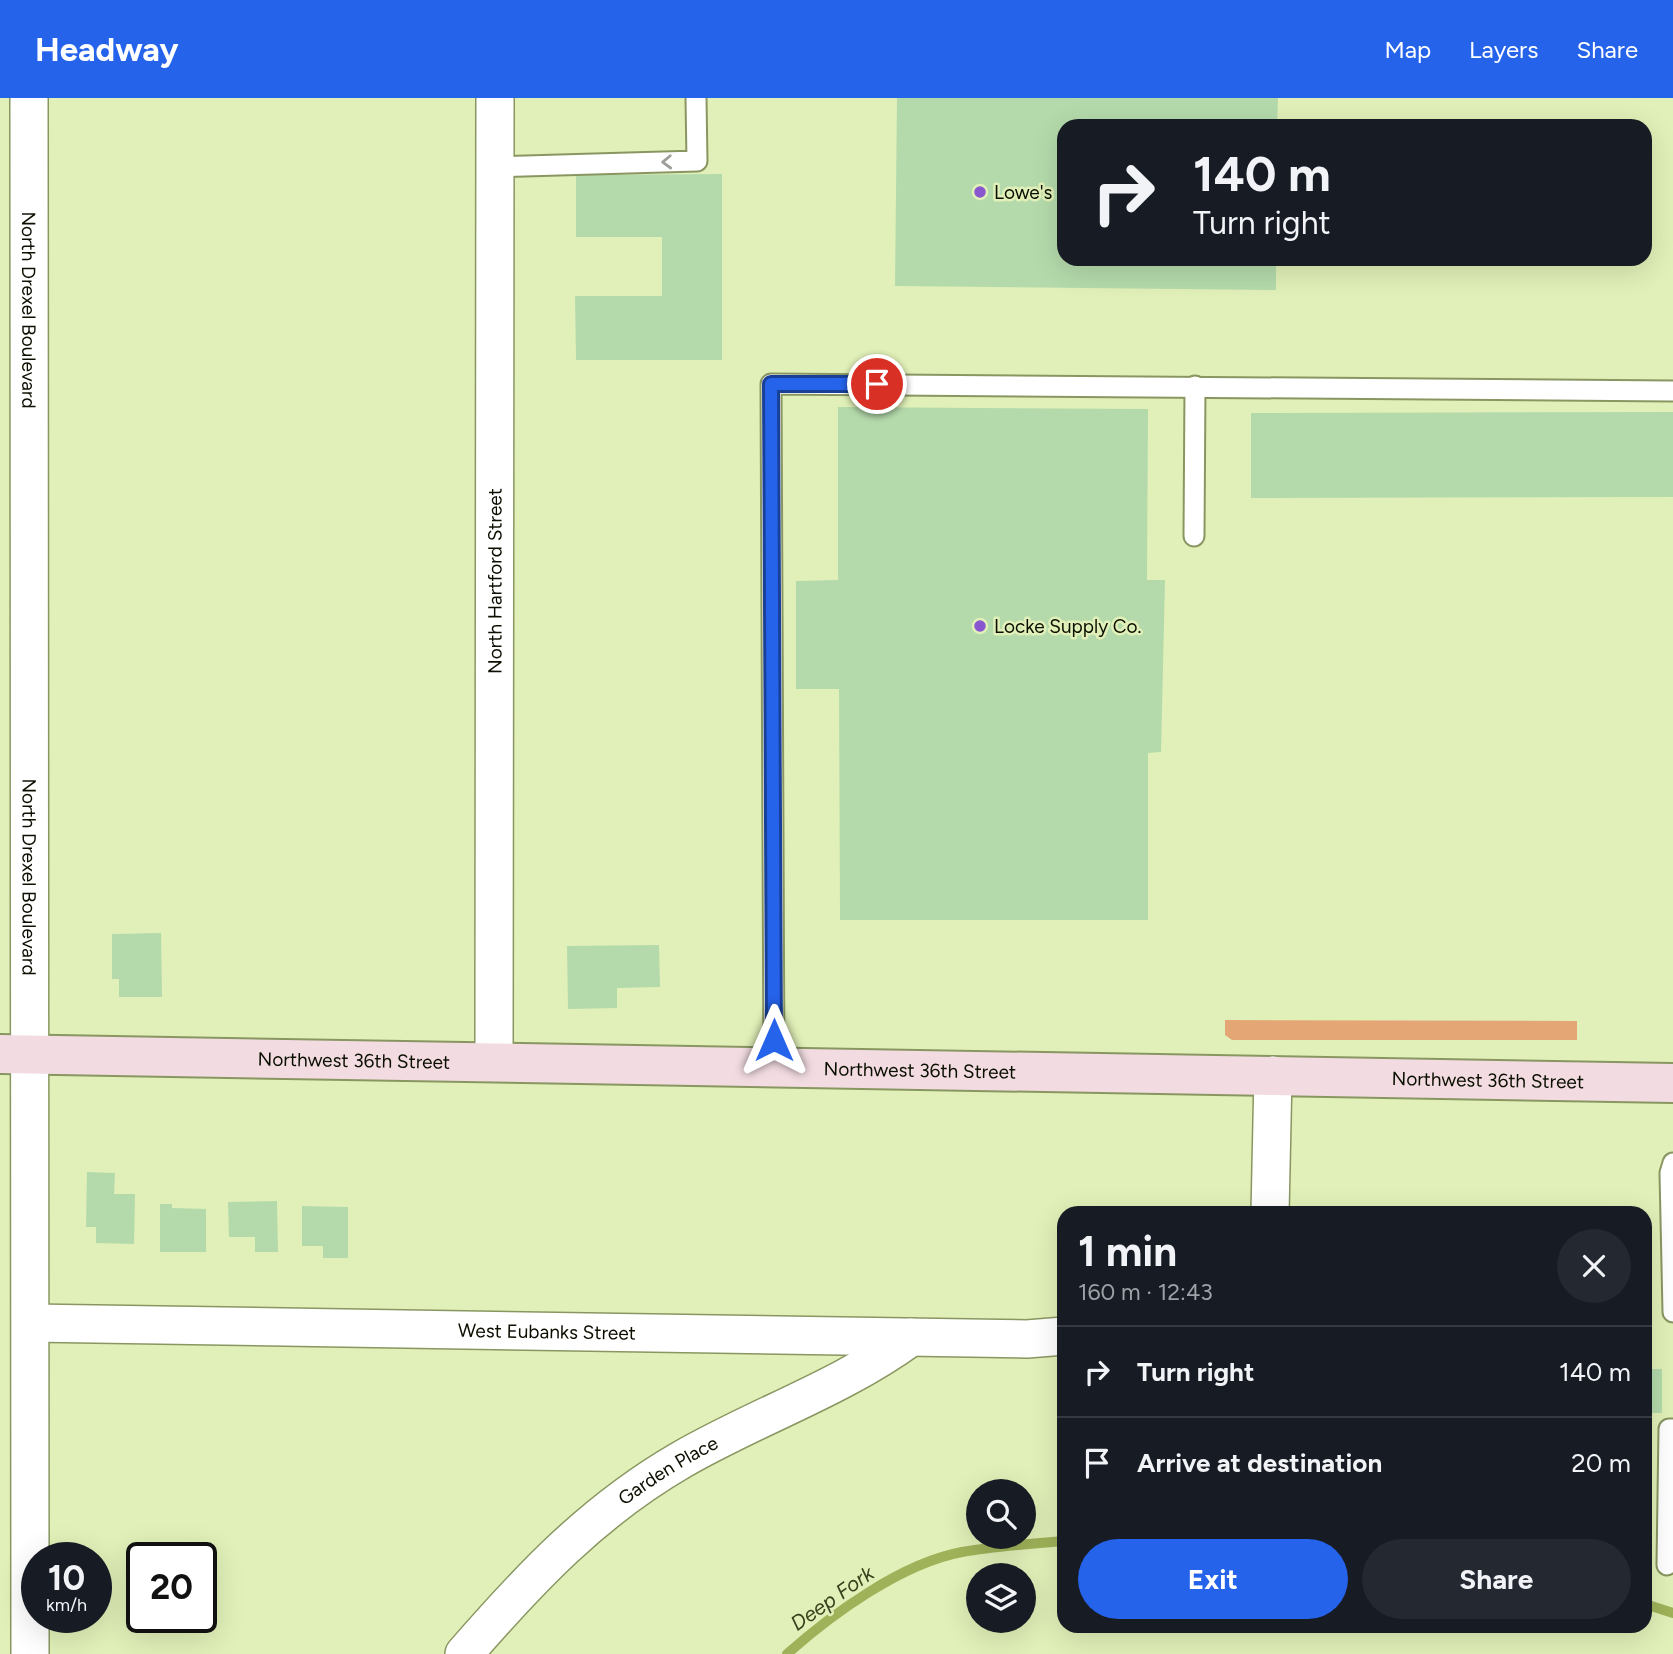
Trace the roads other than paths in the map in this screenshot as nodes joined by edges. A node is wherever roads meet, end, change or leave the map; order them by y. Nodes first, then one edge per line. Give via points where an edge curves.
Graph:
1 (29, 98) edge
2 (495, 98) edge
3 (696, 98) edge
4 (495, 167) junction
5 (1195, 386) junction
6 (1673, 391) edge
7 (1194, 536) dead end
8 (16, 1054) edge
9 (494, 1062) junction
10 (775, 1067) junction
11 (1273, 1075) junction
12 (1673, 1083) edge
13 (1673, 1163) edge
14 (1270, 1206) edge
15 (1673, 1311) edge
16 (31, 1323) junction
17 (911, 1337) junction
18 (1057, 1337) edge
19 (1673, 1429) edge
20 (1667, 1564) dead end
21 (30, 1654) edge
22 (464, 1654) edge

1 - 8 street, North Drexel Boulevard
2 - 4 street, North Hartford Street
3 -> 4 lane via 697,161
4 - 9 street, North Hartford Street
5 - 6 lane
5 - 7 lane
5 - 10 lane via 771,384
8 - 9 main road, Northwest 36th Street
8 - 16 street, North Drexel Boulevard
9 - 10 main road, Northwest 36th Street
10 - 11 main road, Northwest 36th Street
11 - 12 main road, Northwest 36th Street
11 - 14 street
13 - 15 lane
16 - 17 street, West Eubanks Street
16 - 21 street, North Drexel Boulevard
17 - 18 street, West Eubanks Street
17 - 22 street, Garden Place via 871,1366 692,1454 633,1492 564,1544
19 - 20 lane via 1669,1429

